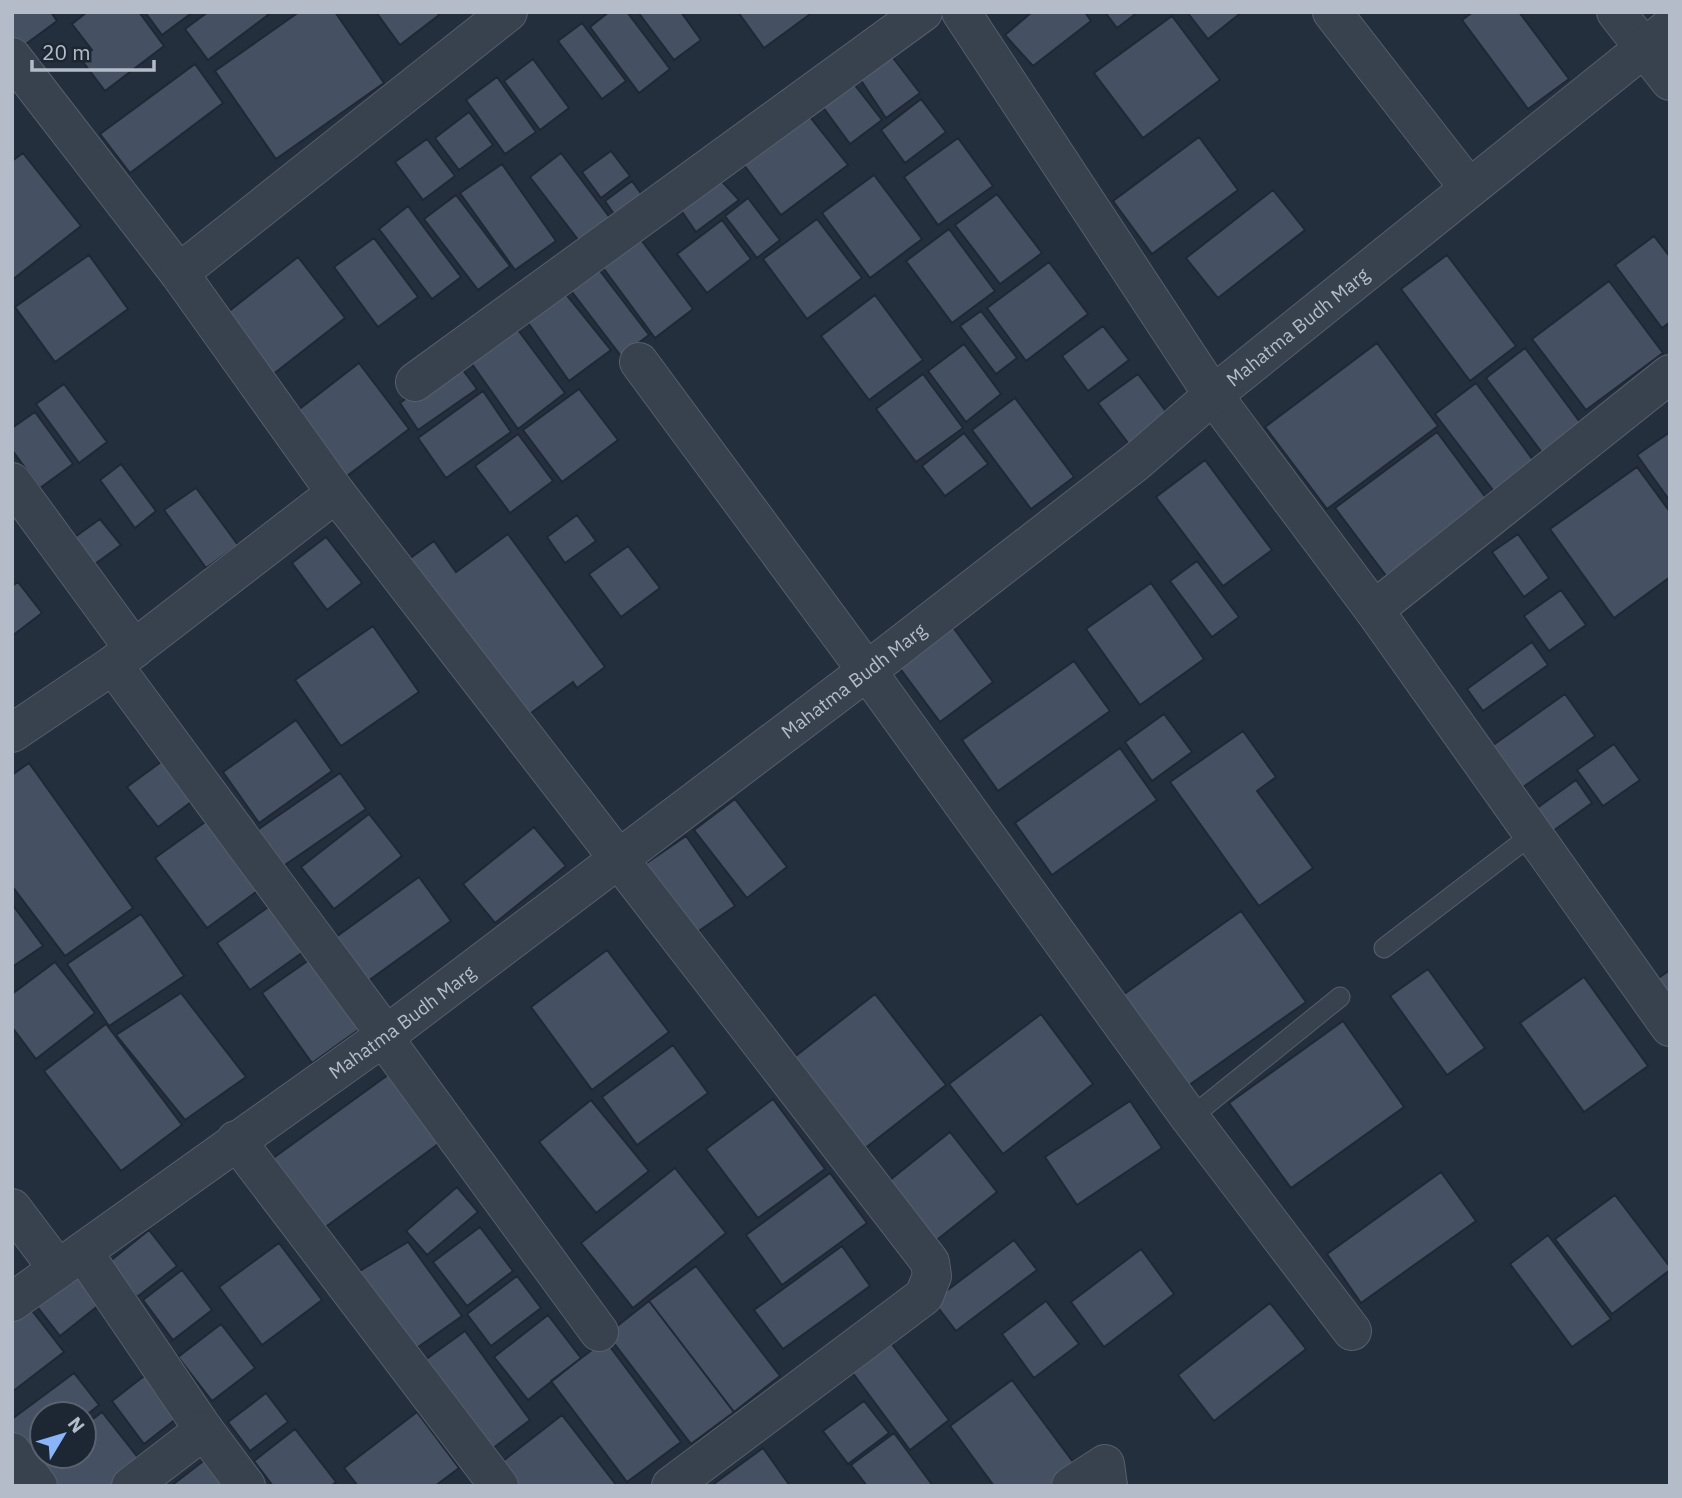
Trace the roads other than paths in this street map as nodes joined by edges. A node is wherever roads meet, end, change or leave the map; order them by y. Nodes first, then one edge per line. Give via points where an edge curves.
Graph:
1 (508, 12) edge
2 (923, 12) edge
3 (961, 12) edge
4 (1332, 12) edge
5 (1616, 12) edge
6 (1656, 36) edge
7 (12, 57) edge
8 (1670, 81) edge
9 (1469, 188) junction
10 (179, 273) junction
11 (639, 362) dead end
12 (1670, 374) edge
13 (415, 382) dead end
14 (1213, 395) junction
15 (12, 482) edge
16 (336, 494) junction
17 (1374, 610) junction
18 (123, 657) junction
19 (867, 671) junction
20 (12, 733) edge
21 (1534, 833) junction
22 (618, 861) junction
23 (1384, 948) dead end
24 (1340, 997) dead end
25 (1670, 1027) edge
26 (386, 1035) junction
27 (1190, 1118) junction
28 (236, 1140) junction
29 (12, 1208) edge
30 (70, 1261) junction
31 (12, 1302) edge
32 (1352, 1331) dead end
33 (599, 1332) dead end
34 (204, 1430) junction
35 (12, 1452) edge
36 (38, 1486) edge
37 (131, 1486) edge
38 (246, 1486) edge
39 (499, 1486) edge
40 (671, 1486) edge
41 (1071, 1486) edge
42 (1108, 1486) edge

1 - 10 street
2 - 13 street
3 - 14 street
4 - 9 street
5 - 6 street
6 - 8 street
6 - 9 street, Mahatma Budh Marg
7 - 10 street
9 - 14 street, Mahatma Budh Marg
10 - 16 street
11 - 19 street
12 - 17 street
14 - 17 street
14 - 19 street, Mahatma Budh Marg via 1136,462
15 - 18 street
16 - 18 street
16 - 22 street
17 - 21 street
18 - 20 street
18 - 26 street
19 - 22 street, Mahatma Budh Marg
19 - 27 street
21 - 23 lane
21 - 25 street
22 - 26 street, Mahatma Budh Marg
22 - 40 street via 930,1262 932,1276 924,1296
24 - 27 lane
26 - 28 street, Mahatma Budh Marg
26 - 33 street
27 - 32 street
28 - 30 street, Mahatma Budh Marg
28 - 39 street
29 - 30 street
30 - 31 street, Mahatma Budh Marg
30 - 34 street
34 - 37 street
34 - 38 street
35 - 36 street
41 - 42 street via 1105,1464

